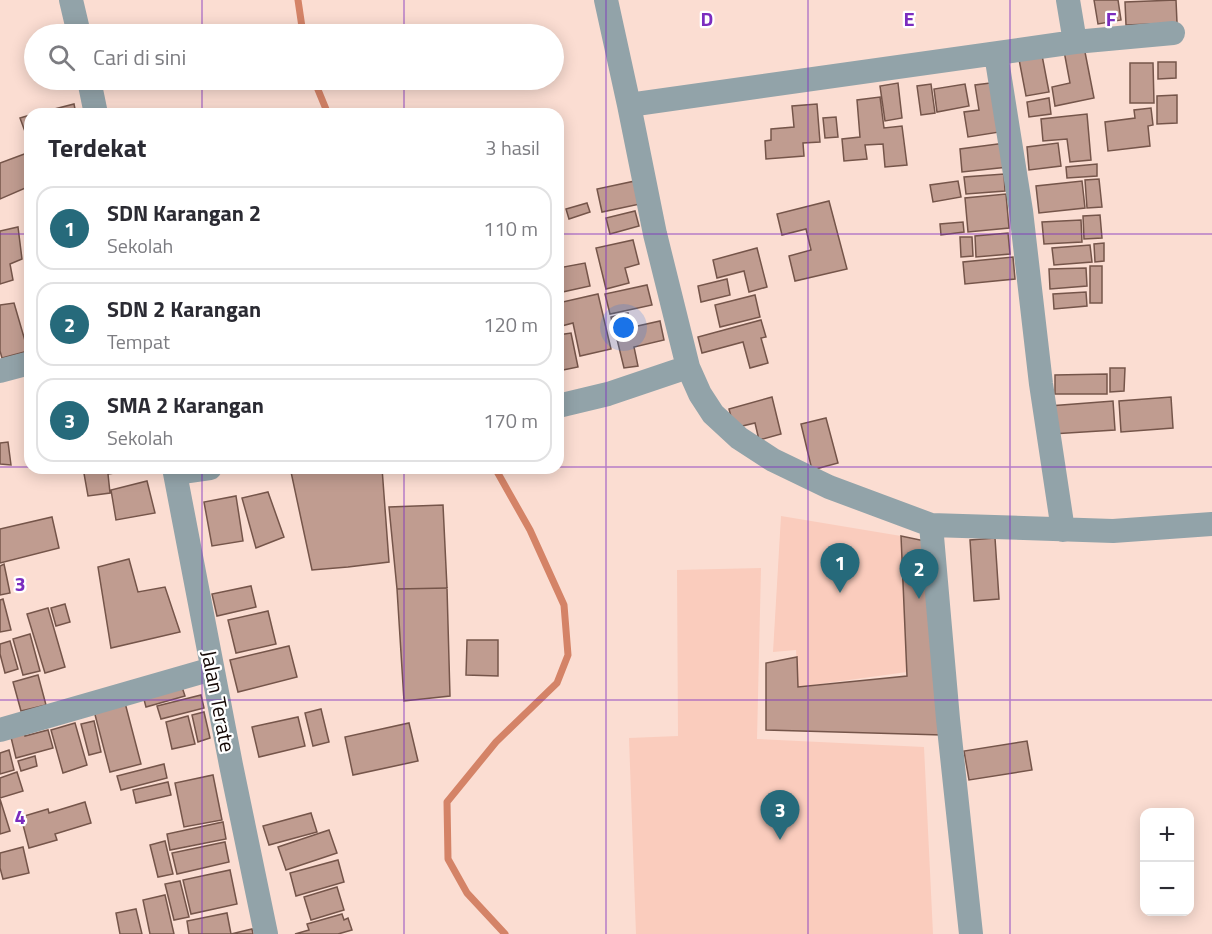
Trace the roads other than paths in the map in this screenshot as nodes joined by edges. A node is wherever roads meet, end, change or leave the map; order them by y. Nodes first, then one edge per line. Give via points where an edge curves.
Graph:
1 (71, 0) edge
2 (606, 0) edge
3 (1068, 0) edge
4 (77, 24) edge
5 (1173, 33) dead end
6 (1075, 42) junction
7 (996, 54) junction
8 (90, 90) edge
9 (629, 105) junction
10 (95, 108) edge
11 (24, 365) edge
12 (688, 367) junction
13 (0, 371) edge
14 (564, 405) edge
15 (175, 474) edge
16 (1212, 524) edge
17 (931, 525) junction
18 (1063, 530) junction
19 (213, 669) junction
20 (0, 730) edge
21 (266, 934) edge
22 (971, 934) edge

1 - 4 street
2 - 9 street
3 - 6 street
5 - 6 street
6 - 7 street
7 - 9 street
7 - 18 street
8 - 10 street
9 - 12 street
11 - 13 street
12 - 14 street
12 - 17 street via 713,414 747,444 829,487
15 - 19 street, Jalan Terate
16 - 18 street via 1113,531
17 - 18 street
17 - 22 street
19 - 20 street
19 - 21 street, Jalan Terate

